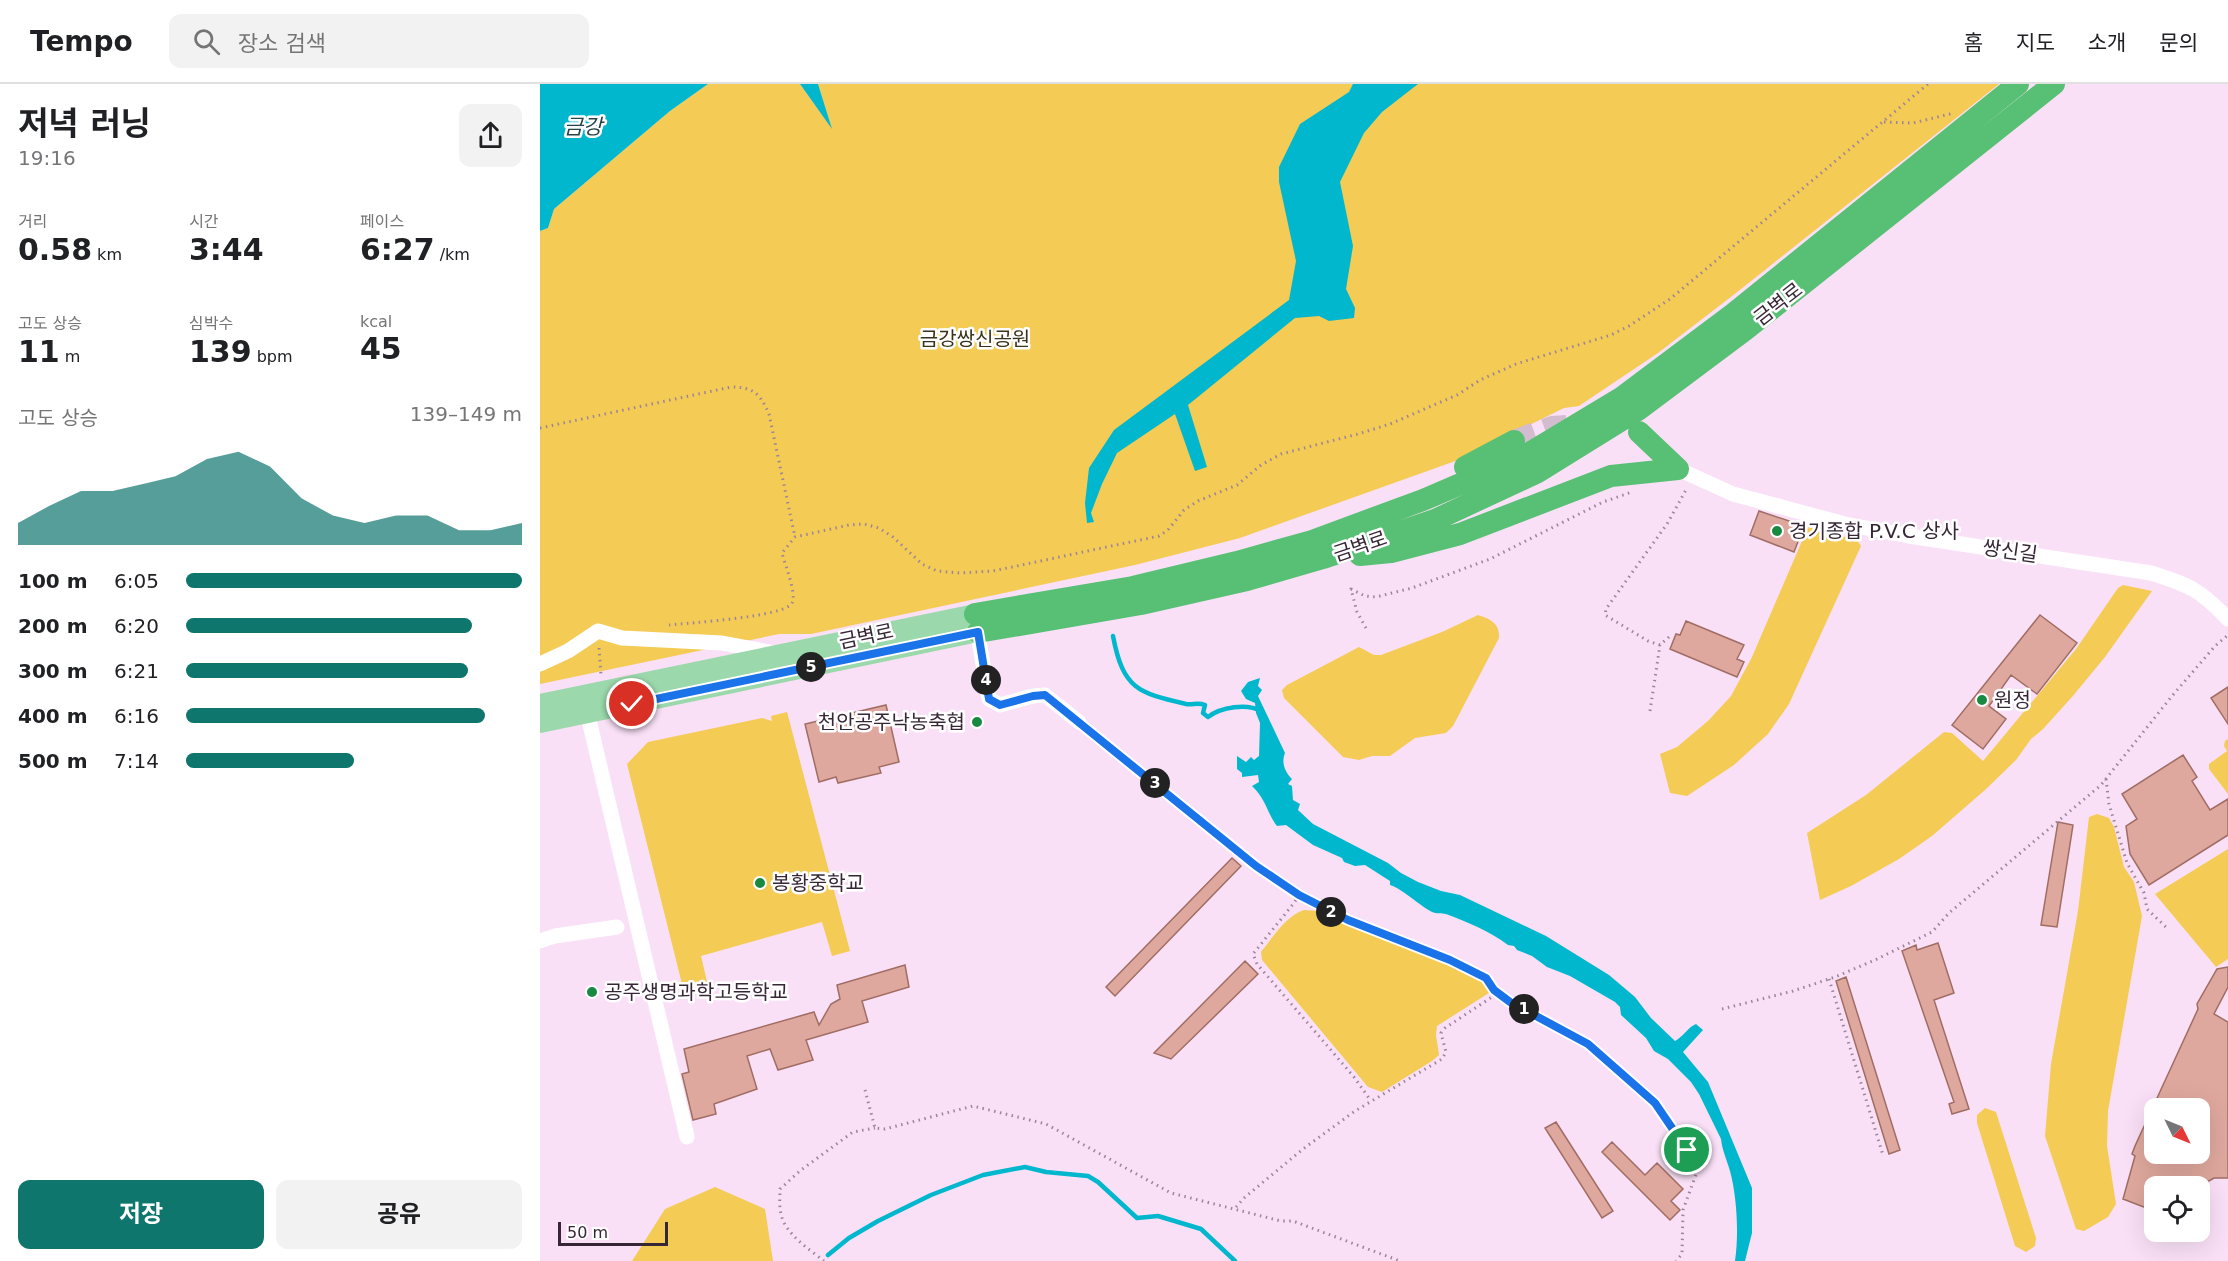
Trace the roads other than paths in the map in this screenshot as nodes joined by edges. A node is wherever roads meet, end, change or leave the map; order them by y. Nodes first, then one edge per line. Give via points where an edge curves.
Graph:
1 (2018, 84) edge
2 (2054, 84) edge
3 (1639, 432) dead end
4 (1515, 441) tunnel mouth
5 (1685, 473) junction
6 (1323, 558) junction
7 (1200, 571) junction
8 (2228, 619) edge
9 (976, 623) junction
10 (781, 653) junction
11 (540, 664) edge
12 (585, 703) junction
13 (540, 704) edge
14 (1079, 722) road end
15 (540, 723) edge
16 (617, 927) dead end
17 (540, 941) edge
18 (687, 1137) dead end

1 - 7 highway, 금벽로 via 1733,314 1621,398 1523,457 1312,541
2 - 6 highway, 금벽로 via 1746,330 1638,410 1538,472 1435,520
3 - 5 highway
4 - 7 highway via 1422,486
5 - 6 highway via 1611,476 1440,539 1391,552
5 - 8 street, 쌍신길 via 1733,494 1845,524 2151,573 2206,596
6 - 9 highway, 금벽로 via 1141,604
7 - 9 highway, 금벽로
9 - 10 main road, 금벽로
9 - 12 main road, 금벽로
9 - 14 street via 989,699 1000,705 1045,695
10 - 11 street via 722,643 621,638 598,631
10 - 12 main road, 금벽로
12 - 13 main road, 금벽로
12 - 15 main road, 금벽로
12 - 18 street
16 - 17 street

